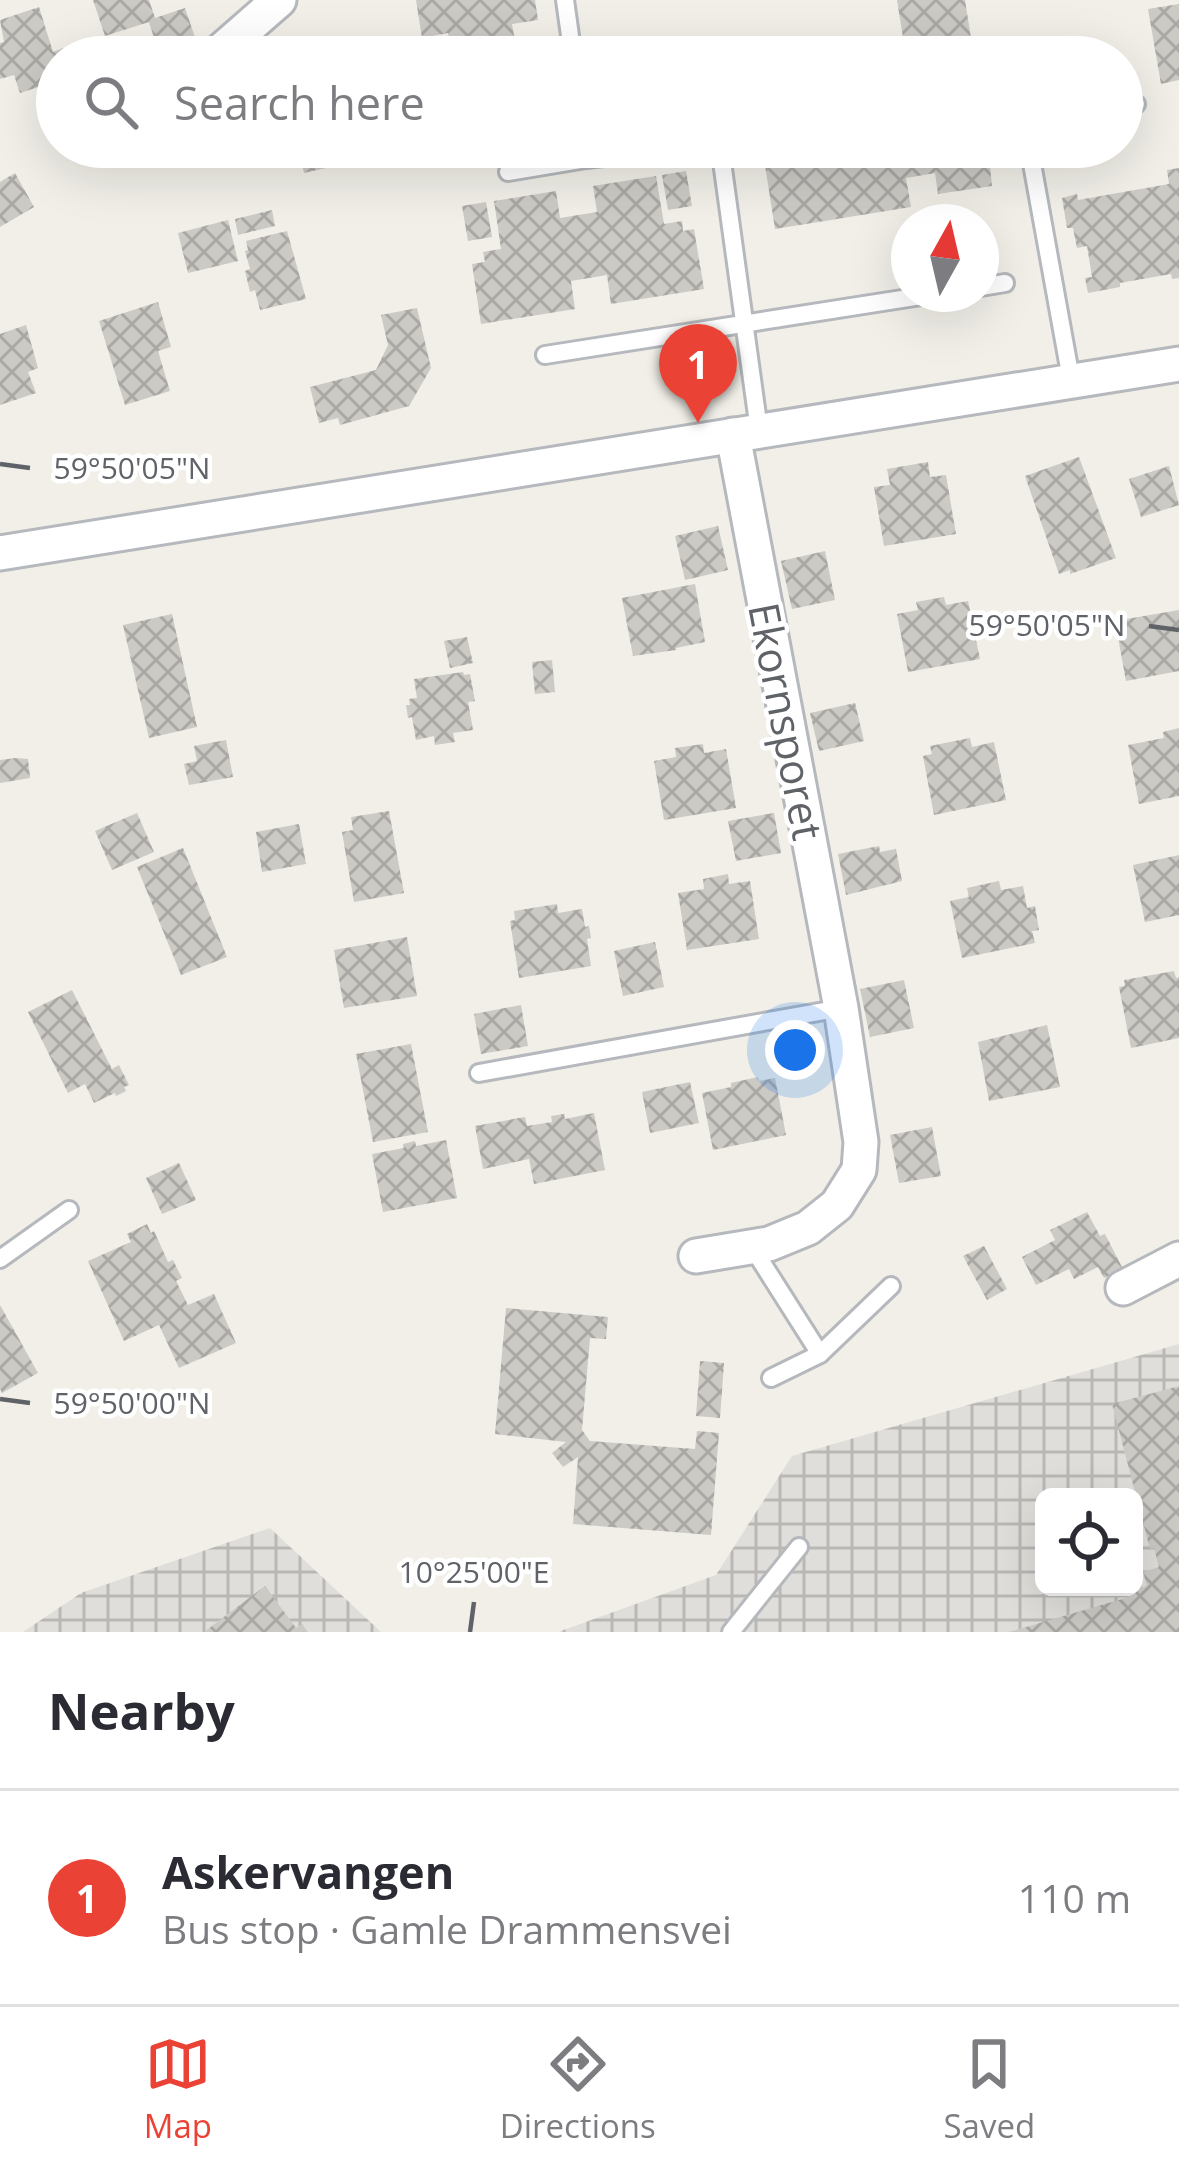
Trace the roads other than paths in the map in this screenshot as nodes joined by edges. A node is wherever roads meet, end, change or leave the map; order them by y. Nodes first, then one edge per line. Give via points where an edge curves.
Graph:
1 (279, 0) edge
2 (566, 0) edge
3 (238, 36) edge
4 (570, 36) edge
5 (524, 168) edge
6 (723, 168) edge
7 (1033, 168) edge
8 (508, 172) dead end
9 (1005, 283) dead end
10 (999, 284) edge
11 (891, 301) edge
12 (743, 324) junction
13 (545, 355) dead end
14 (1179, 364) edge
15 (1071, 380) junction
16 (746, 432) junction
17 (0, 553) edge
18 (841, 1008) junction
19 (479, 1073) dead end
20 (69, 1210) dead end
21 (751, 1246) junction
22 (696, 1256) dead end
23 (0, 1259) edge
24 (1179, 1259) edge
25 (891, 1286) dead end
26 (1123, 1288) dead end
27 (820, 1354) junction
28 (771, 1378) dead end
29 (799, 1547) dead end
30 (731, 1632) edge

1 - 3 street
2 - 4 lane
5 - 8 lane
6 - 12 lane
7 - 15 lane
9 - 10 lane
11 - 12 lane
12 - 13 lane
12 - 16 lane
14 - 15 street
15 - 16 street
16 - 17 street
16 - 18 street, Ekornsporet
18 - 19 lane
18 - 21 street, Ekornsporet via 860,1170 837,1205 808,1228
20 - 23 lane
21 - 22 street, Ekornsporet
21 - 27 lane
24 - 26 street
25 - 27 lane
27 - 28 lane
29 - 30 lane

